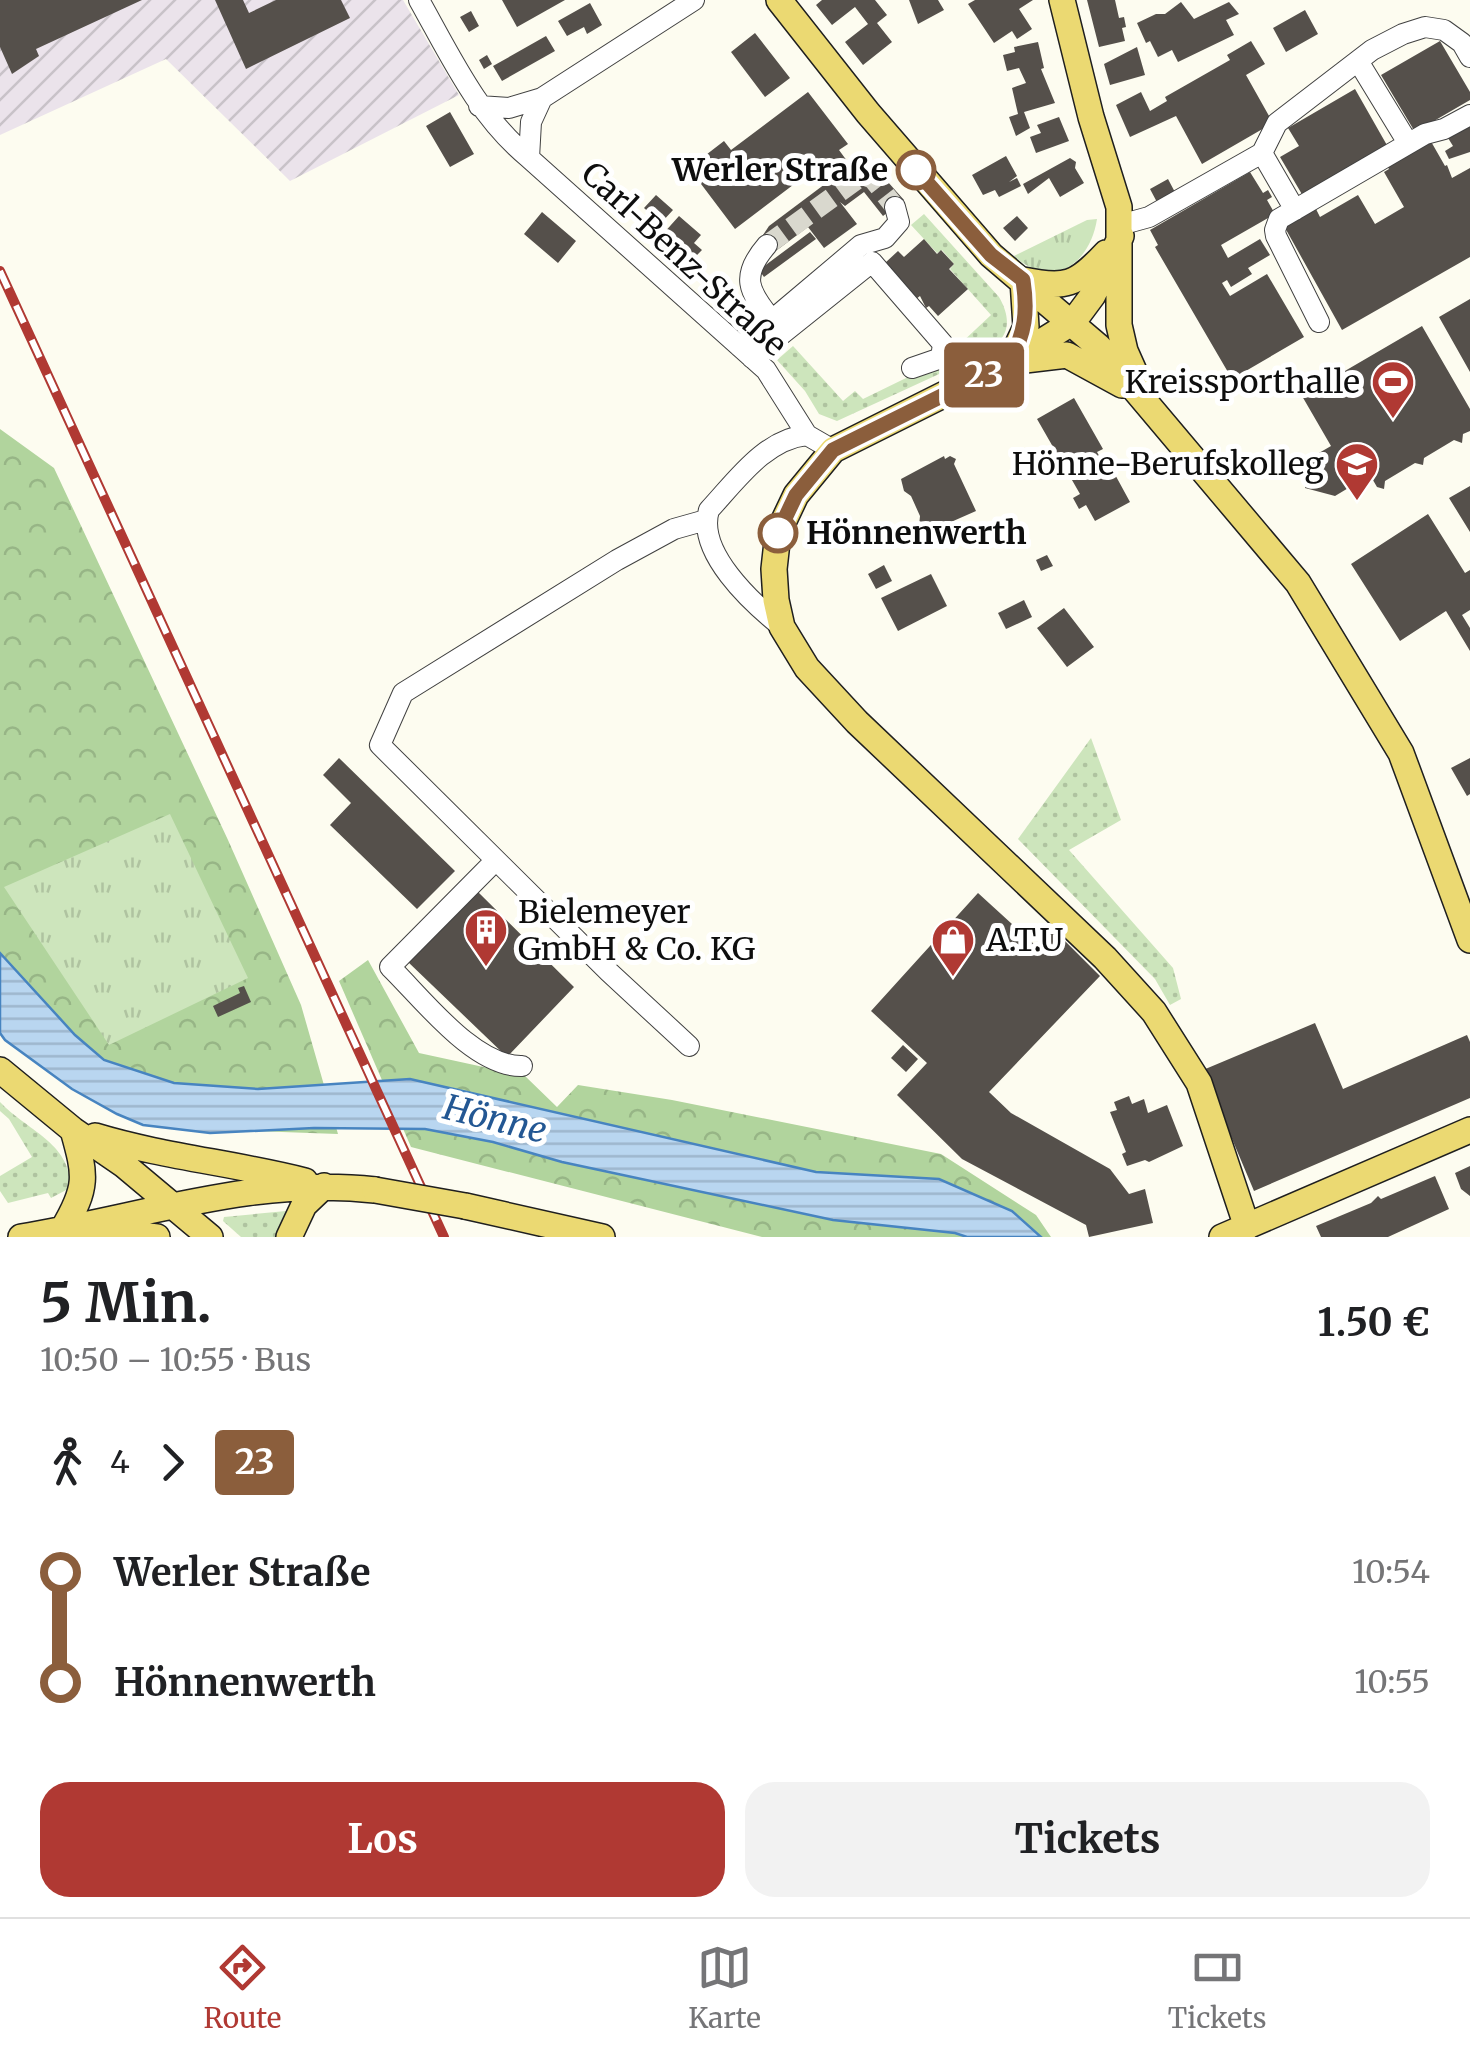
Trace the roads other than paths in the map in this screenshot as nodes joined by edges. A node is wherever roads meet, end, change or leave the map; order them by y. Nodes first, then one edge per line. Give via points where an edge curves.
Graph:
1 (419, 0) edge
2 (694, 0) edge
3 (779, 0) edge
4 (1062, 0) edge
5 (1470, 57) edge
6 (1358, 61) junction
7 (542, 98) junction
8 (479, 106) junction
9 (1470, 115) edge
10 (1408, 144) junction
11 (1262, 154) junction
12 (529, 158) junction
13 (895, 207) dead end
14 (1296, 210) junction
15 (1121, 230) junction
16 (767, 245) tunnel mouth
17 (1023, 280) junction
18 (772, 320) junction
19 (1073, 322) junction
20 (1319, 322) dead end
21 (746, 352) junction
22 (1010, 362) junction
23 (912, 368) dead end
24 (1148, 401) junction
25 (807, 435) junction
26 (833, 450) junction
27 (706, 520) junction
28 (782, 627) junction
29 (496, 860) junction
30 (1470, 940) edge
31 (689, 1046) dead end
32 (522, 1066) dead end
33 (0, 1070) edge
34 (73, 1130) junction
35 (1470, 1130) edge
36 (324, 1186) junction
37 (173, 1204) junction
38 (63, 1229) junction
39 (1250, 1232) edge
40 (21, 1237) edge
41 (157, 1237) edge
42 (210, 1237) edge
43 (289, 1237) edge
44 (602, 1237) edge
45 (1222, 1237) edge

1 - 8 street, Carl-Benz-Straße
2 - 7 street
3 - 17 main road via 916,170 991,255
4 - 15 main road
5 - 6 street via 1452,34 1425,27
6 - 10 street
6 - 11 street via 1277,123
7 - 8 street via 509,108
7 - 12 street via 530,122
8 - 12 street, Carl-Benz-Straße
9 - 10 street
10 - 14 street
11 - 14 street
11 - 15 street
12 - 21 street, Carl-Benz-Straße
13 - 18 street via 899,222 886,238 861,246
14 - 20 street via 1274,230
15 - 17 main road via 1075,282
15 - 19 main road via 1094,294
15 - 24 main road via 1119,325
16 - 18 street via 748,279
17 - 19 main road
17 - 22 main road via 1026,327
18 - 21 street
19 - 22 main road
19 - 24 main road
21 - 23 street via 872,262 943,344 940,358
21 - 25 street, Carl-Benz-Straße via 766,370
22 - 24 main road via 1075,358
22 - 26 main road
24 - 30 main road via 1298,582 1401,753
25 - 26 street, Carl-Benz-Straße
25 - 27 street via 772,446
26 - 28 main road via 796,495 778,533 774,570
27 - 28 street via 710,543 752,604
27 - 29 street via 617,560 403,693 380,745
28 - 39 main road via 807,668 857,722 1154,1012 1198,1083
29 - 31 street
29 - 32 street via 390,967 478,1053
33 - 34 main road
34 - 36 main road
34 - 37 main road
34 - 38 main road via 83,1181
35 - 39 main road
36 - 37 main road
36 - 43 main road via 304,1205
36 - 44 main road, bridge via 465,1206
37 - 38 main road
37 - 42 main road
38 - 40 main road
38 - 41 main road
39 - 45 main road

